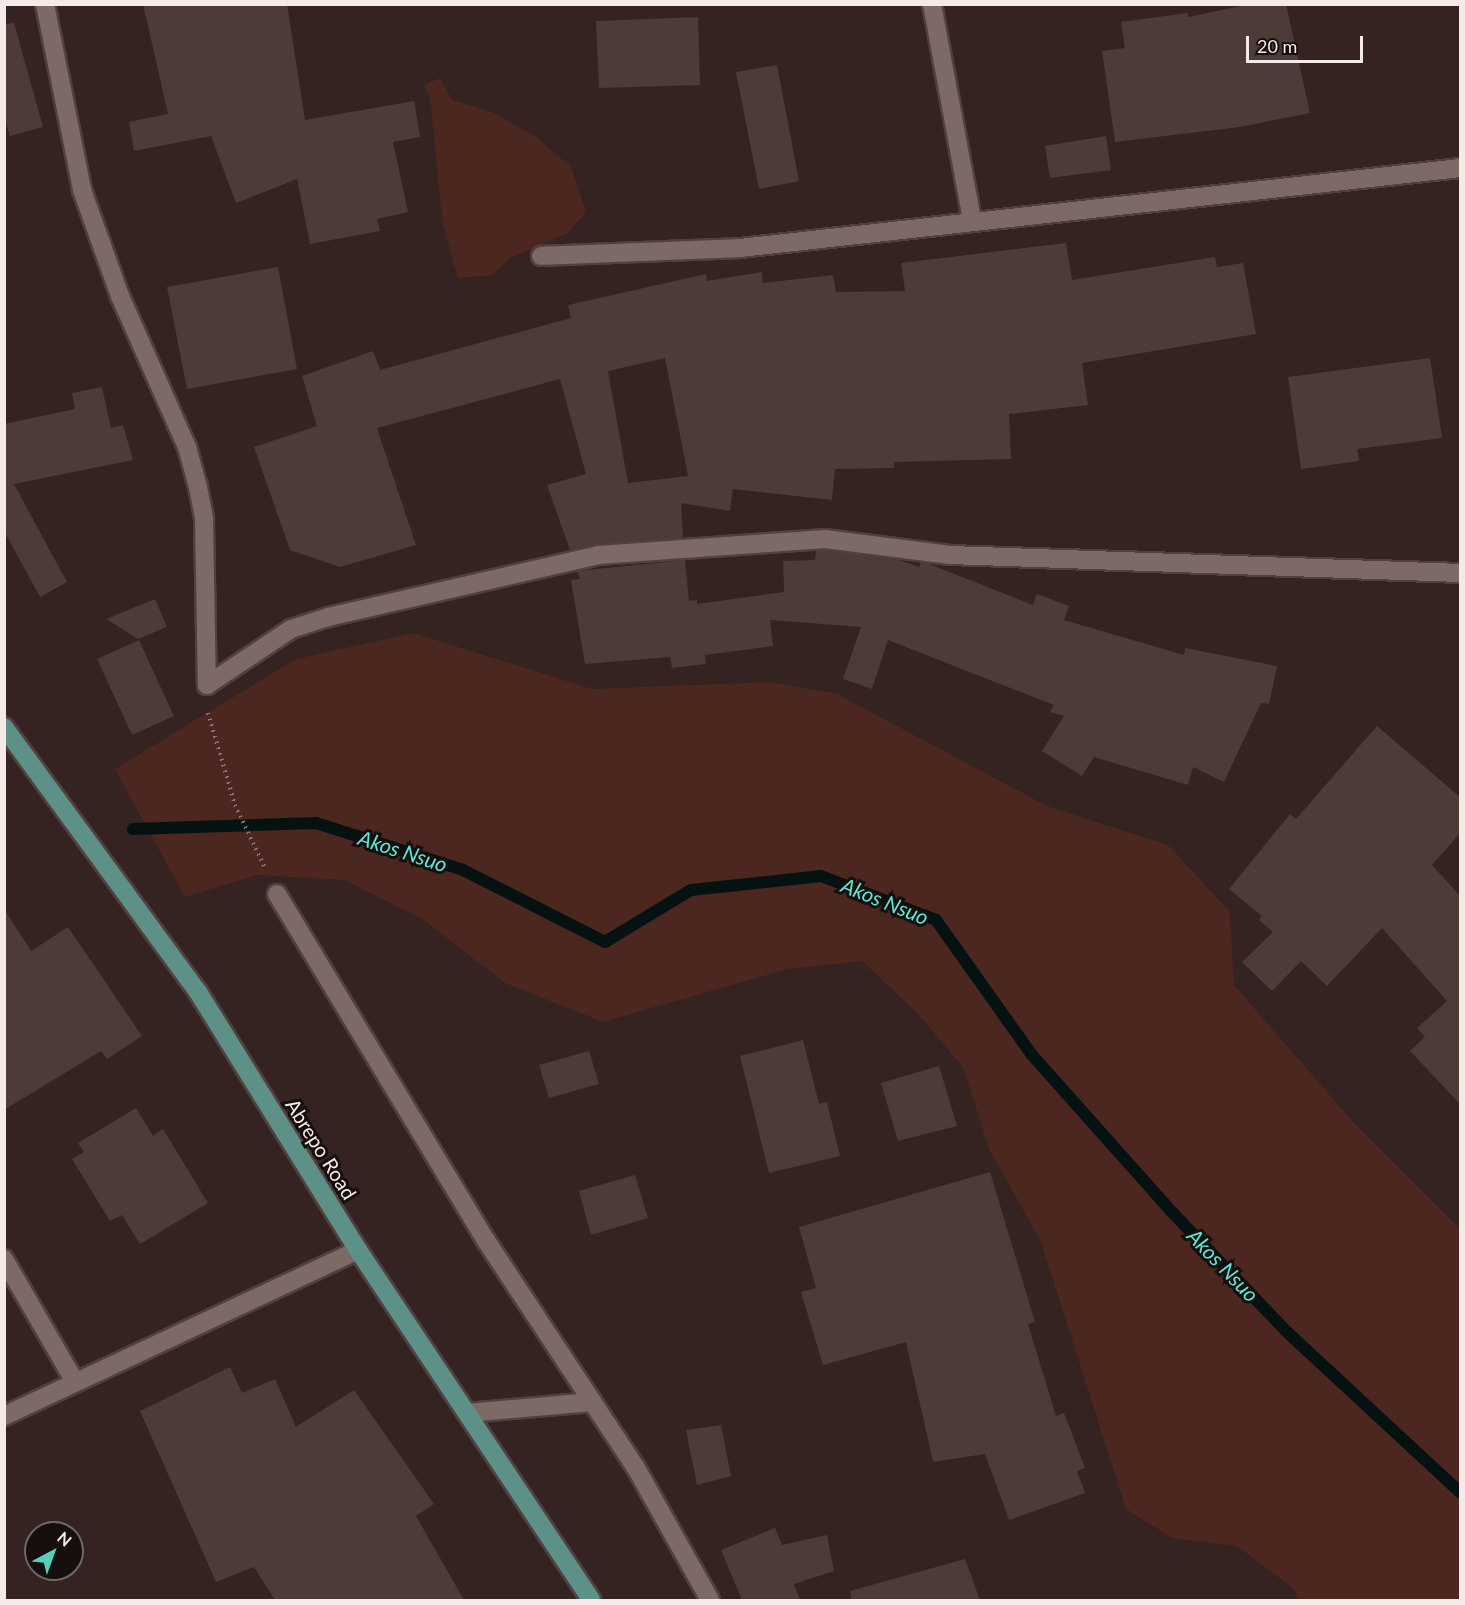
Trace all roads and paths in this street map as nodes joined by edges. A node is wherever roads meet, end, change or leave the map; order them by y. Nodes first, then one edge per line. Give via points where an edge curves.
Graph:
1 (45, 4) edge
2 (932, 4) edge
3 (1461, 168) edge
4 (972, 220) junction
5 (541, 256) dead end
6 (1459, 575) edge
7 (207, 685) junction
8 (4, 727) edge
9 (278, 894) joint
10 (358, 1250) junction
11 (4, 1259) edge
12 (75, 1382) junction
13 (593, 1402) junction
14 (466, 1413) junction
15 (4, 1416) edge
16 (591, 1600) edge
17 (710, 1600) edge

1 - 7 street via 82,190 120,296 187,447 198,487 204,519
2 - 4 street
3 - 4 street
4 - 5 street via 740,248
6 - 7 street via 950,555 825,539 598,555 291,629
7 - 9 path via 209,721 235,805
8 - 10 main road, Abrepo Road via 198,992
9 - 13 street via 485,1239
10 - 12 street
10 - 14 main road, Abrepo Road
11 - 12 street
12 - 15 street
13 - 14 street
13 - 17 street via 636,1468
14 - 16 main road, Abrepo Road

